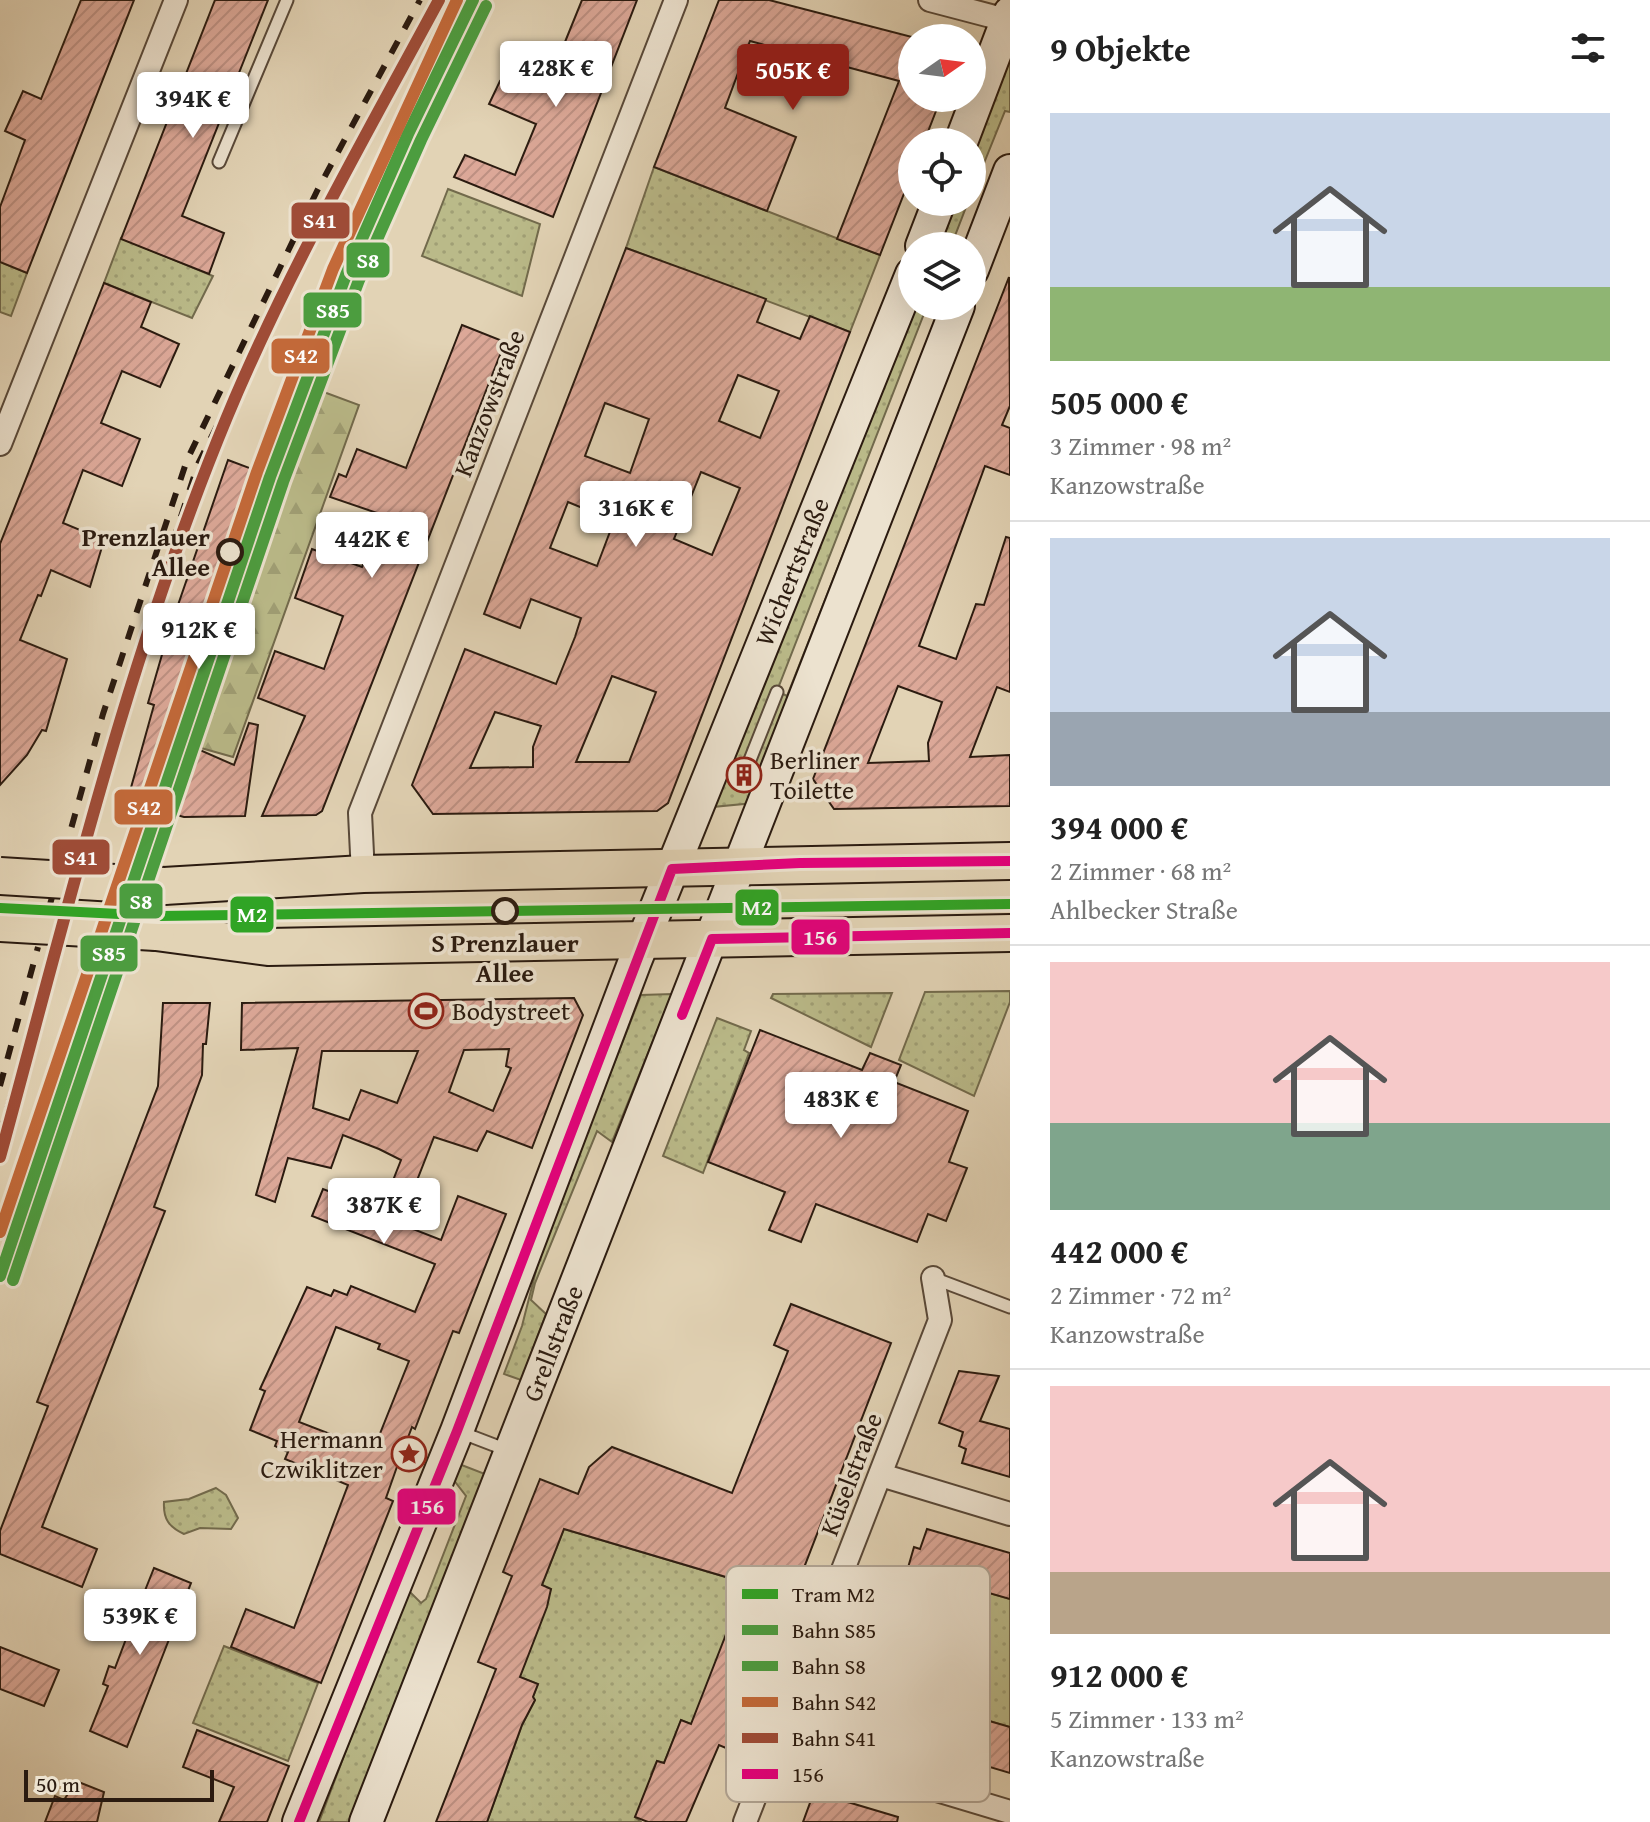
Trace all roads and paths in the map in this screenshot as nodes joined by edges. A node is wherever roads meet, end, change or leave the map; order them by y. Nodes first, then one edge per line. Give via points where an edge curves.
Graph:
1 (176, 0) edge
2 (287, 0) edge
3 (676, 0) edge
4 (930, 0) edge
5 (1009, 18) edge
6 (966, 128) edge
7 (219, 162) dead end
8 (1010, 171) edge
9 (986, 234) edge
10 (898, 309) edge
11 (953, 320) edge
12 (0, 444) edge
13 (777, 692) dead end
14 (748, 765) dead end
15 (1010, 861) edge
16 (742, 866) junction
17 (672, 869) junction
18 (363, 874) junction
19 (0, 876) edge
20 (0, 923) edge
21 (1010, 933) edge
22 (712, 939) junction
23 (644, 940) junction
24 (933, 1278) joint
25 (1010, 1307) edge
26 (457, 1431) junction
27 (512, 1452) junction
28 (881, 1475) junction
29 (1010, 1514) edge
30 (846, 1566) edge
31 (753, 1802) edge
32 (977, 1802) edge
33 (1010, 1812) edge
34 (299, 1822) edge
35 (366, 1822) edge
36 (745, 1822) edge

1 - 12 street
2 - 7 lane
3 - 18 street, Kanzowstraße via 360,813
4 - 5 street
5 - 6 street
8 - 9 street
10 - 17 street, Wichertstraße
11 - 16 street
13 - 14 lane
15 - 16 main road
16 - 17 main road
16 - 22 street, Grellstraße
17 - 18 main road
17 - 23 street
18 - 19 main road, bridge via 164,886
20 - 23 main road, bridge via 156,932 268,947
21 - 22 main road
22 - 23 main road
22 - 27 street, Grellstraße
23 - 26 street
24 - 25 lane
24 - 28 street, Küselstraße via 940,1320
26 - 27 lane
26 - 34 street
27 - 35 street, Grellstraße
28 - 29 street
28 - 30 street, Küselstraße
31 - 36 street, Küselstraße
32 - 33 street

